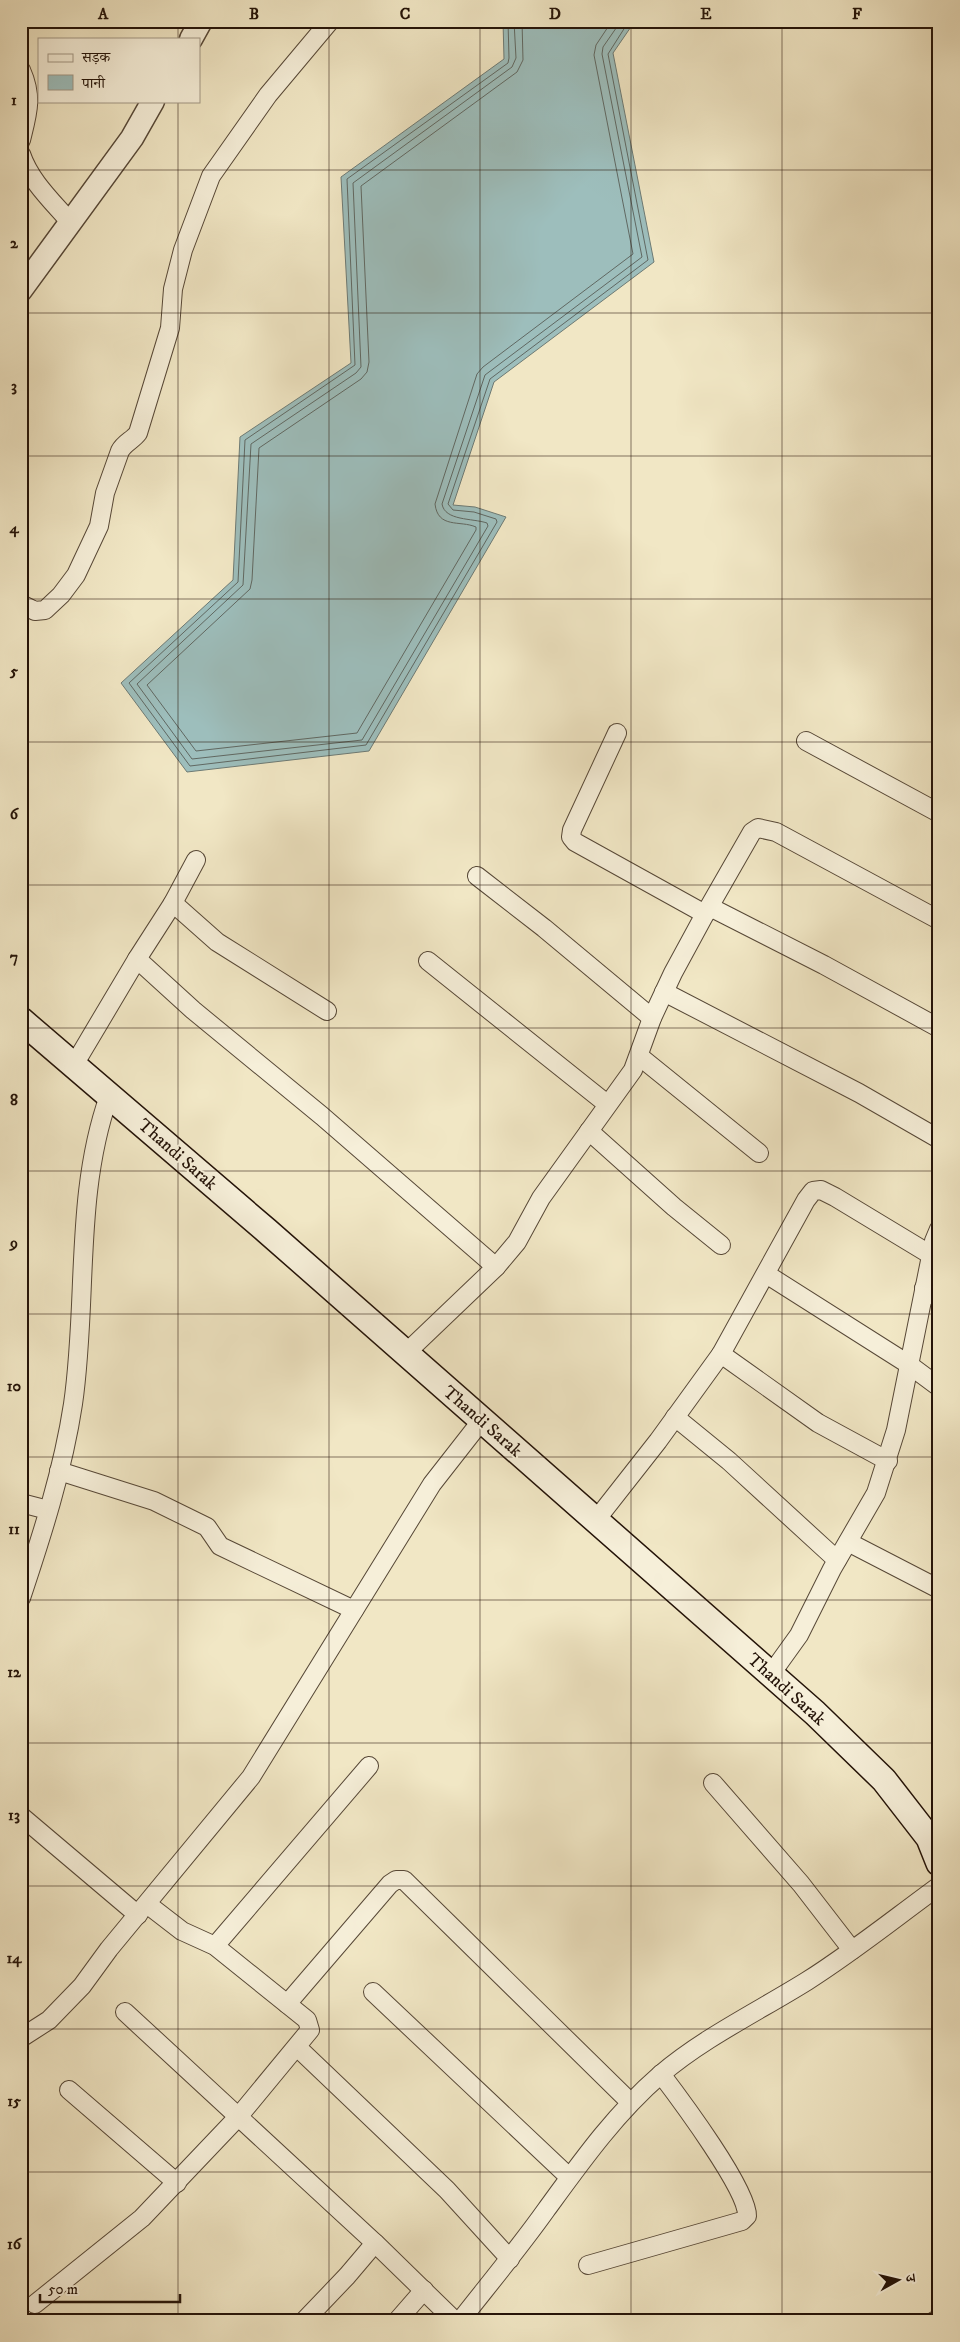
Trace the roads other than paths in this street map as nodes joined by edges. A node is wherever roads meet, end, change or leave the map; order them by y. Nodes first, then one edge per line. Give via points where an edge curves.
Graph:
1 (201, 21) edge
2 (330, 21) edge
3 (192, 38) edge
4 (21, 70) edge
5 (152, 102) edge
6 (21, 140) edge
7 (21, 154) edge
8 (70, 222) junction
9 (21, 290) edge
10 (21, 604) edge
11 (617, 733) dead end
12 (806, 741) dead end
13 (939, 813) edge
14 (196, 860) dead end
15 (477, 876) dead end
16 (173, 903) junction
17 (708, 910) junction
18 (939, 920) edge
19 (137, 959) junction
20 (428, 961) dead end
21 (664, 992) junction
22 (327, 1010) dead end
23 (652, 1018) junction
24 (21, 1020) edge
25 (939, 1028) edge
26 (639, 1056) junction
27 (74, 1065) junction
28 (109, 1096) junction
29 (607, 1104) junction
30 (589, 1131) junction
31 (939, 1139) edge
32 (758, 1153) dead end
33 (939, 1229) edge
34 (721, 1245) dead end
35 (931, 1255) junction
36 (496, 1267) junction
37 (766, 1274) junction
38 (924, 1288) junction
39 (939, 1298) edge
40 (406, 1353) junction
41 (721, 1354) junction
42 (908, 1364) junction
43 (939, 1387) edge
44 (675, 1417) junction
45 (482, 1420) junction
46 (888, 1461) junction
47 (59, 1471) junction
48 (21, 1503) edge
49 (48, 1510) junction
50 (596, 1520) junction
51 (848, 1542) junction
52 (837, 1560) junction
53 (939, 1589) edge
54 (21, 1598) edge
55 (354, 1610) junction
56 (771, 1674) junction
57 (369, 1766) dead end
58 (713, 1782) dead end
59 (21, 1816) edge
60 (934, 1841) edge
61 (939, 1863) edge
62 (939, 1886) edge
63 (142, 1909) junction
64 (215, 1946) junction
65 (852, 1950) junction
66 (373, 1992) dead end
67 (287, 2004) junction
68 (125, 2012) dead end
69 (21, 2038) edge
70 (297, 2047) junction
71 (661, 2074) junction
72 (69, 2090) dead end
73 (630, 2102) junction
74 (239, 2116) junction
75 (570, 2177) junction
76 (177, 2183) junction
77 (375, 2243) junction
78 (510, 2259) junction
79 (588, 2265) dead end
80 (424, 2290) junction
81 (35, 2304) dead end
82 (939, 2318) edge
83 (304, 2321) edge
84 (397, 2321) edge
85 (456, 2321) edge
86 (460, 2321) edge
87 (934, 2321) edge

1 - 3 street
2 - 10 street via 268,95 211,176 183,250 173,289 170,328 138,433 120,451 105,492 99,526 76,575 44,610 35,611
4 - 6 street via 30,104
5 - 8 street via 132,138
7 - 8 street via 36,183
8 - 9 street
11 - 17 street via 571,836 575,842
12 - 13 street
14 - 16 street
15 - 23 street
16 - 19 street
16 - 22 street via 218,942
17 - 18 street via 752,832 763,828
17 - 21 street
17 - 25 street via 824,965
19 - 27 street
19 - 36 street
20 - 29 street
21 - 23 street
21 - 31 street via 859,1093
23 - 26 street
24 - 27 main road, Thandi Sarak
26 - 29 street via 633,1070
26 - 32 street
27 - 28 main road, Thandi Sarak
28 - 40 main road, Thandi Sarak
28 - 47 street via 91,1164 74,1395
29 - 30 street
30 - 34 street
30 - 36 street via 541,1198 517,1242
33 - 35 street
35 - 37 street via 820,1190 813,1191 806,1200
35 - 38 street
36 - 40 street
37 - 41 street
37 - 42 street
38 - 39 street
38 - 42 street
40 - 45 main road, Thandi Sarak
41 - 44 street
41 - 46 street via 818,1423
42 - 43 street
42 - 46 street
44 - 50 street
44 - 52 street via 729,1461
45 - 50 main road, Thandi Sarak
45 - 55 street via 432,1484
46 - 51 street via 876,1493
47 - 49 street
47 - 55 street via 154,1502 207,1527 220,1546
48 - 49 street
49 - 54 street
50 - 56 main road, Thandi Sarak
51 - 52 street
51 - 53 street
52 - 56 street via 799,1635
55 - 63 street via 251,1778
56 - 60 main road, Thandi Sarak via 884,1780
57 - 64 street
58 - 65 street via 801,1884
59 - 63 street
60 - 61 main road, Thandi Sarak
62 - 65 street
63 - 64 street
63 - 69 street via 82,1986 48,2020
64 - 67 street
65 - 71 street via 691,2051
66 - 75 street
67 - 70 street via 310,2025 307,2035
67 - 73 street via 390,1884 404,1880
68 - 74 street
70 - 74 street
70 - 78 street via 447,2190
71 - 73 street
71 - 79 street via 727,2170 748,2208 747,2216 742,2221
72 - 76 street
73 - 75 street
74 - 76 street
74 - 77 street
75 - 78 street
76 - 81 street via 108,2247
77 - 80 street
77 - 83 street
78 - 86 street
80 - 84 street
80 - 85 street
82 - 87 street

